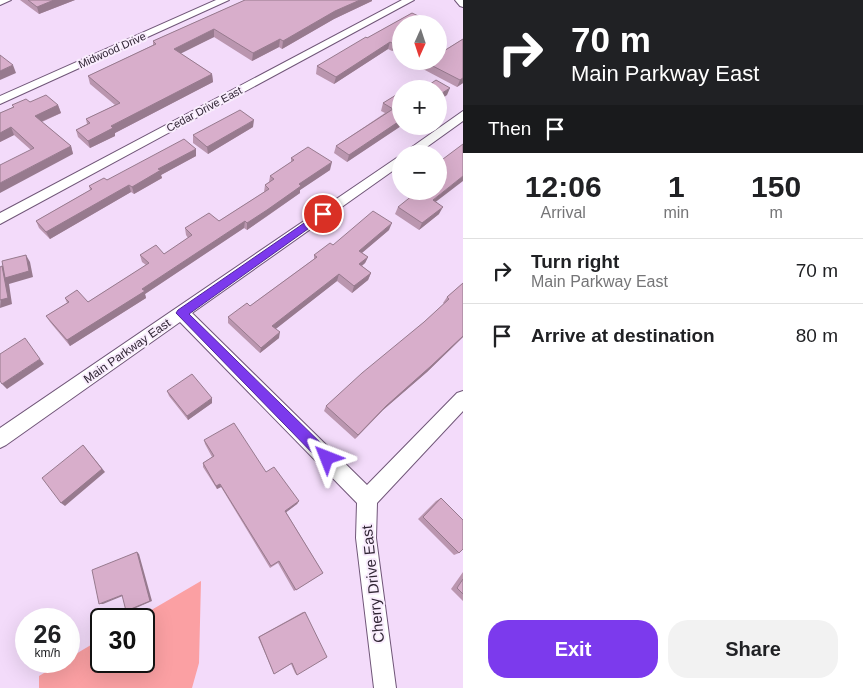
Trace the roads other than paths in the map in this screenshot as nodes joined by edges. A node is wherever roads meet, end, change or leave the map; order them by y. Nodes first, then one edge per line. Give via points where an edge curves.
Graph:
1 (6, 0) edge
2 (224, 0) edge
3 (409, 0) edge
4 (460, 0) edge
5 (0, 2) edge
6 (463, 4) edge
7 (0, 100) edge
8 (463, 115) edge
9 (421, 145) edge
10 (392, 165) edge
11 (0, 219) edge
12 (182, 313) junction
13 (463, 399) edge
14 (0, 439) edge
15 (367, 499) junction
16 (385, 688) edge

1 - 5 street
2 - 7 street, Midwood Drive
3 - 11 street, Cedar Drive East
4 - 6 street
8 - 9 street
10 - 12 street, Main Parkway East
12 - 14 street, Main Parkway East
12 - 15 street
13 - 15 street
15 - 16 street, Cherry Drive East via 366,538

